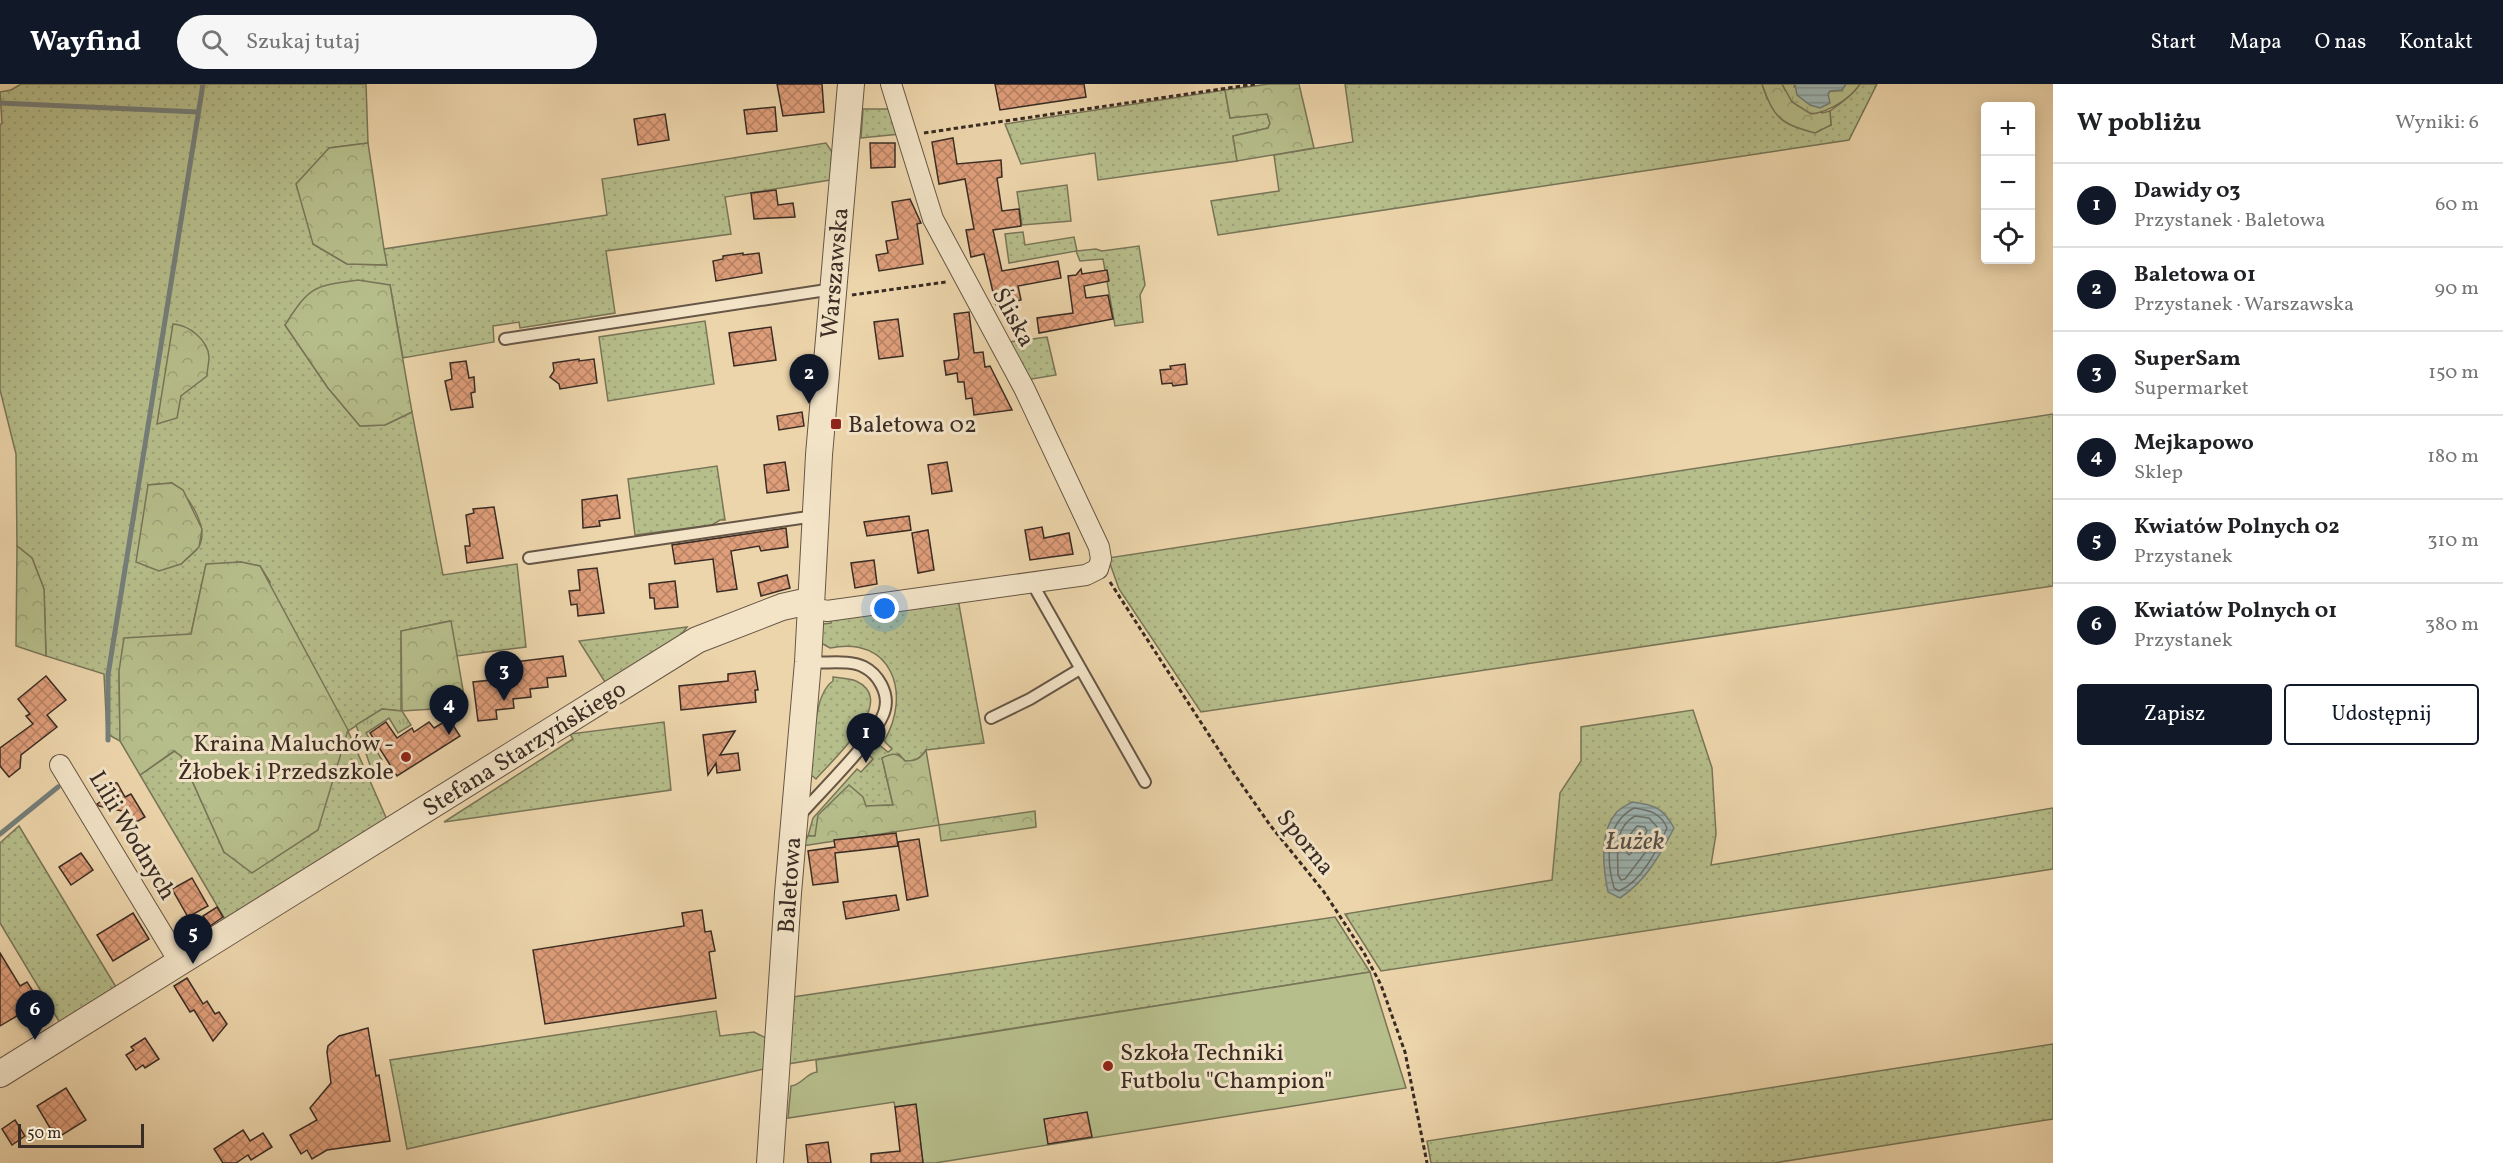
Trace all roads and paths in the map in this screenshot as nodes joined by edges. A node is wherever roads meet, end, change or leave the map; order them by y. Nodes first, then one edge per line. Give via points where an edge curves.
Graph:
1 (851, 84) edge
2 (891, 84) edge
3 (1255, 84) edge
4 (907, 136) junction
5 (964, 279) junction
6 (833, 293) junction
7 (505, 339) dead end
8 (815, 516) junction
9 (529, 558) dead end
10 (1098, 569) junction
11 (1032, 583) junction
12 (810, 607) junction
13 (808, 662) junction
14 (1080, 669) junction
15 (992, 718) dead end
16 (60, 765) dead end
17 (1144, 782) dead end
18 (794, 821) junction
19 (180, 963) junction
20 (0, 1074) edge
21 (770, 1163) edge
22 (1427, 1163) edge

1 - 6 street, Warszawska
2 - 4 street, Śliska
3 - 4 path
4 - 5 street, Śliska via 929,210
5 - 6 path
5 - 10 street, Śliska via 1065,473 1099,547
6 - 7 lane
6 - 8 street, Warszawska
8 - 9 lane
8 - 12 street, Warszawska
10 - 11 street, Stefana Starzyńskiego via 1086,575
10 - 22 path, Sporna via 1112,584 1246,792 1324,892 1364,953 1381,985 1405,1052
11 - 12 street, Stefana Starzyńskiego via 827,611
11 - 14 lane
12 - 13 street, Baletowa
12 - 19 street, Stefana Starzyńskiego via 800,603 788,605 697,640
13 - 18 street, Baletowa
13 - 18 lane via 864,667 881,683 886,709 877,728
14 - 15 lane
14 - 17 lane
16 - 19 street, Lilii Wodnych
18 - 21 street, Baletowa
19 - 20 street, Stefana Starzyńskiego

